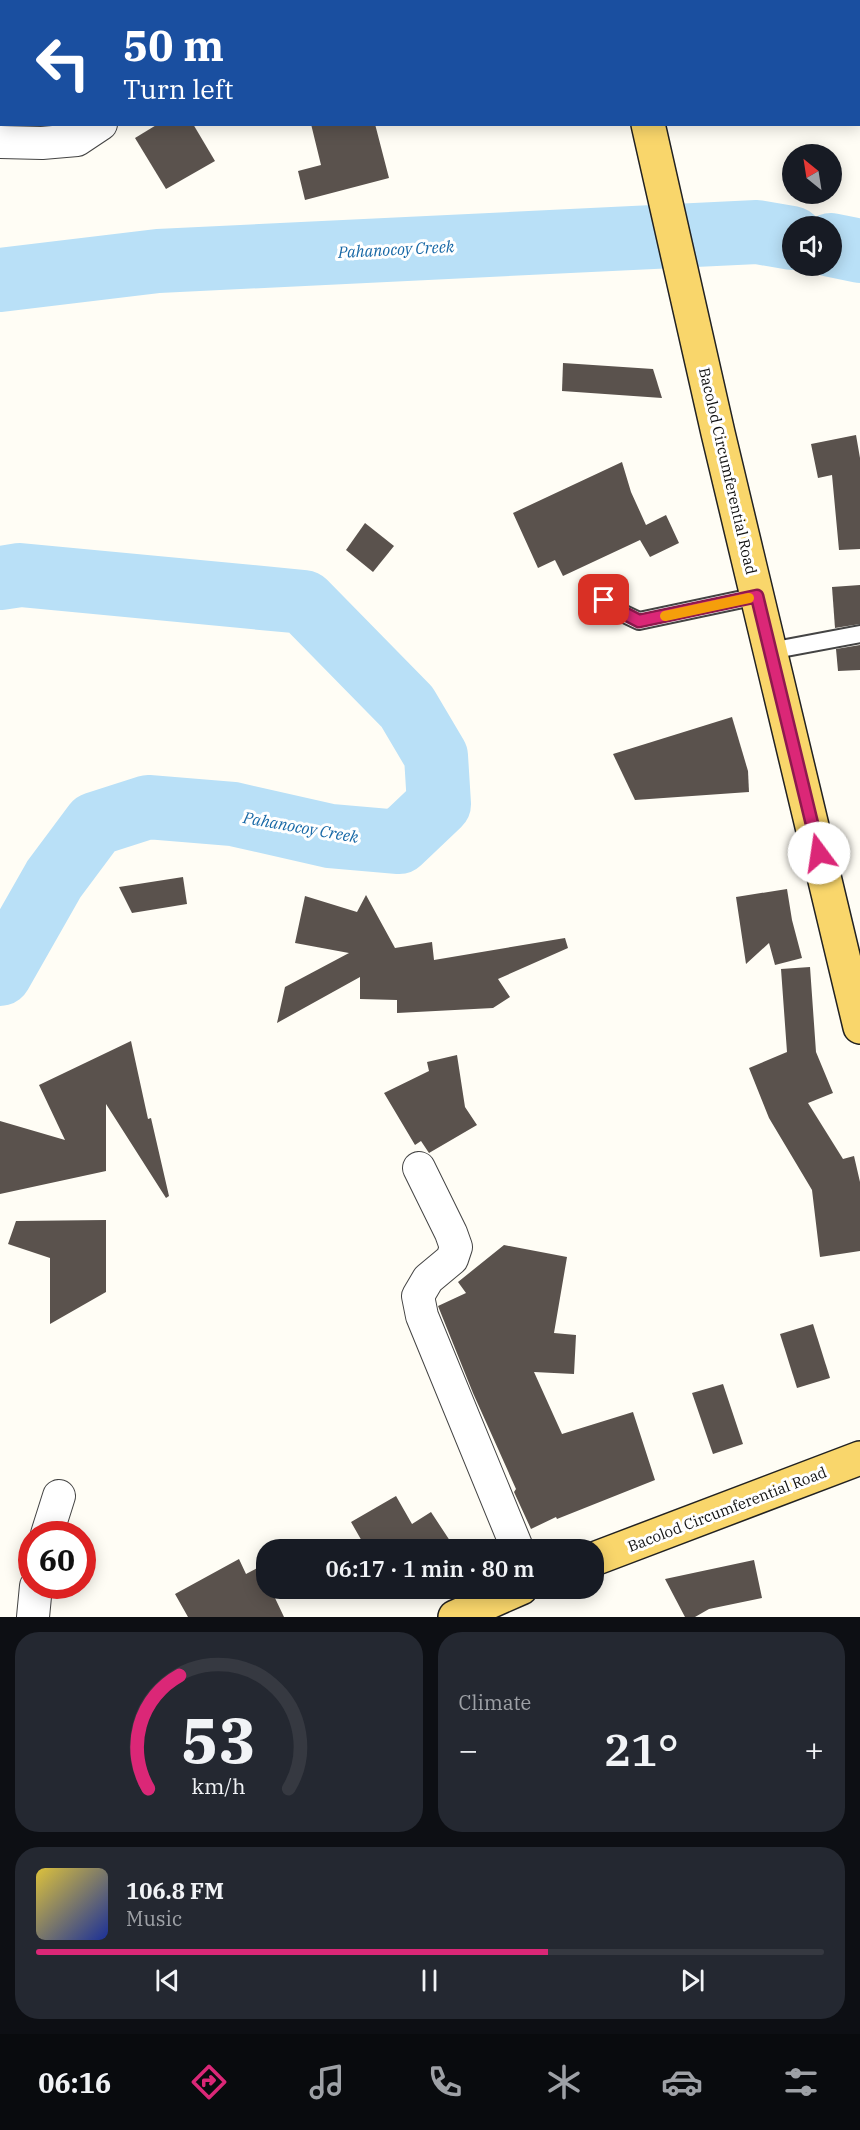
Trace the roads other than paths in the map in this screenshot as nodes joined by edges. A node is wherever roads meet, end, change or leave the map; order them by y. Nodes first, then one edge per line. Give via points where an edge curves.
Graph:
1 (98, 126) edge
2 (648, 126) edge
3 (0, 142) edge
4 (592, 590) dead end
5 (757, 596) junction
6 (860, 634) edge
7 (770, 651) junction
8 (860, 1027) edge
9 (419, 1168) dead end
10 (860, 1458) edge
11 (59, 1496) dead end
12 (50, 1521) edge
13 (513, 1539) edge
14 (604, 1555) edge
15 (35, 1599) edge
16 (495, 1599) edge
17 (33, 1617) edge
18 (455, 1617) edge

1 - 3 street via 77,140
2 - 5 main road, Bacolod Circumferential Road
4 - 5 lane via 639,621
5 - 7 main road, Bacolod Circumferential Road
6 - 7 lane
7 - 8 main road, Bacolod Circumferential Road
9 - 13 street via 456,1247 452,1259 428,1279 418,1296 422,1316
10 - 14 main road, Bacolod Circumferential Road
11 - 12 street
15 - 17 street
16 - 18 main road

